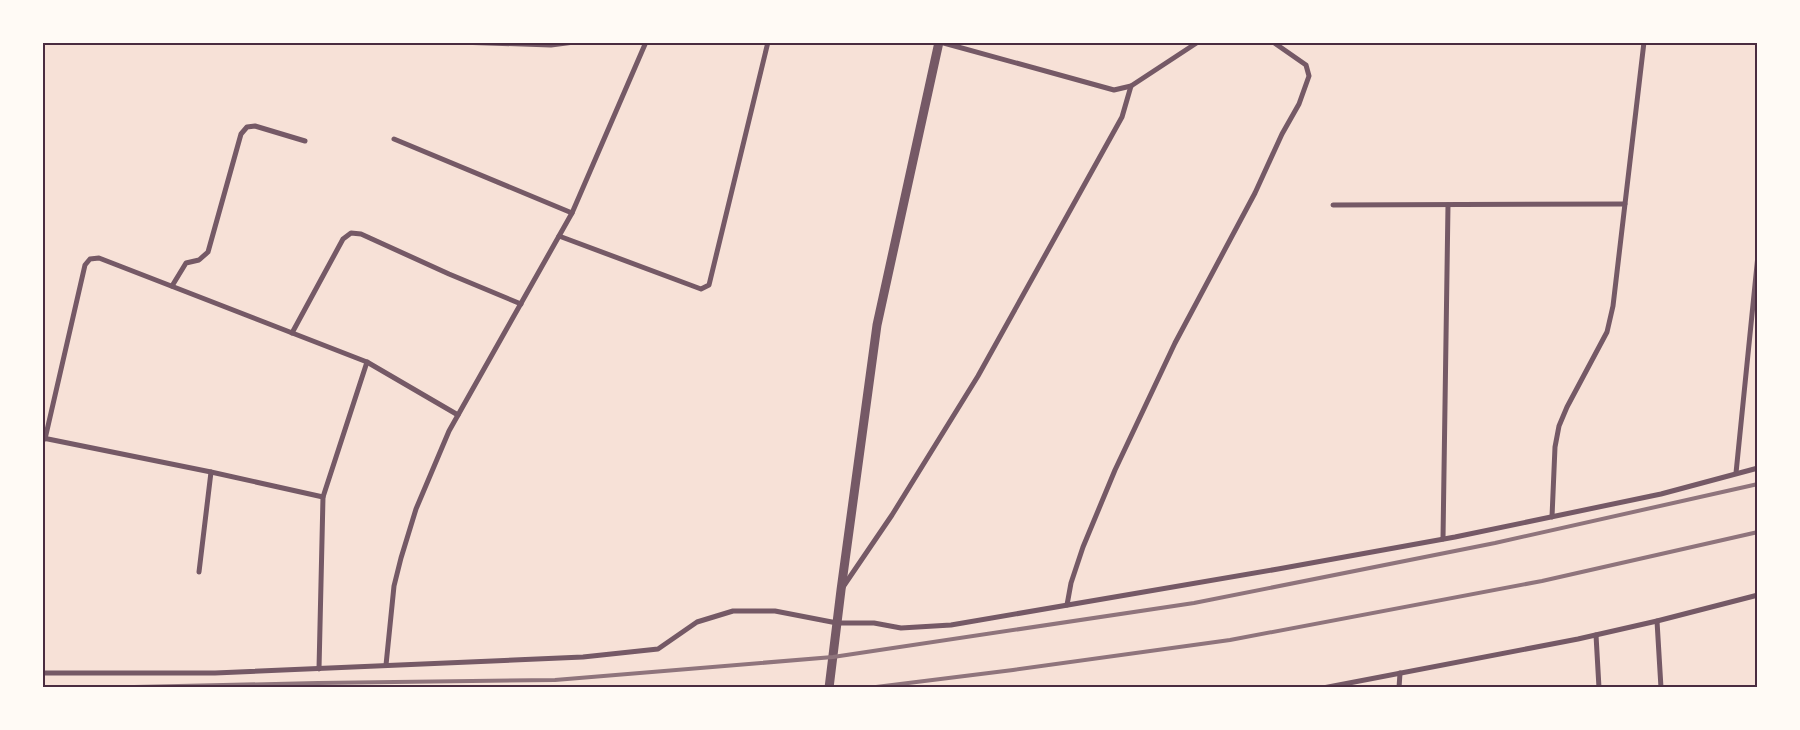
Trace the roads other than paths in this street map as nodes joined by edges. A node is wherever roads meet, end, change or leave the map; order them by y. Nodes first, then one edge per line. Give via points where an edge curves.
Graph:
1 (458, 42) edge
2 (574, 42) edge
3 (646, 42) edge
4 (768, 42) edge
5 (939, 42) edge
6 (1198, 42) edge
7 (1273, 42) edge
8 (1644, 42) edge
9 (1131, 86) junction
10 (394, 139) dead end
11 (304, 141) dead end
12 (1626, 204) junction
13 (1333, 205) dead end
14 (1448, 205) junction
15 (572, 214) junction
16 (559, 236) junction
17 (1758, 255) edge
18 (172, 286) junction
19 (521, 304) junction
20 (292, 333) junction
21 (367, 362) junction
22 (458, 415) junction
23 (44, 438) edge
24 (1758, 468) edge
25 (211, 472) junction
26 (1736, 474) junction
27 (324, 497) junction
28 (1552, 516) junction
29 (1442, 539) junction
30 (199, 572) dead end
31 (841, 590) junction
32 (1758, 595) edge
33 (1067, 605) junction
34 (1658, 621) junction
35 (837, 623) junction
36 (1596, 635) junction
37 (386, 665) junction
38 (319, 668) junction
39 (42, 673) edge
40 (1400, 673) junction
41 (830, 688) edge
42 (1323, 688) edge
43 (1399, 688) edge
44 (1599, 688) edge
45 (1661, 688) edge

1 - 2 street via 551,45
3 - 15 street
4 - 16 street via 709,285 701,289
5 - 9 street via 1114,90
5 - 31 street via 877,325
6 - 9 street
7 - 33 street via 1306,65 1307,83 1255,193 1175,343 1115,470 1083,547
8 - 12 street
9 - 31 street via 1122,117 978,376 892,515
10 - 15 street
11 - 18 street via 246,126 208,252 199,260 186,263
12 - 14 street
12 - 28 street via 1617,282 1607,332 1559,426
13 - 14 street
14 - 29 street
15 - 16 street
16 - 19 street
17 - 26 street
18 - 20 street
18 - 23 street via 99,258 90,259 85,265
19 - 20 street via 361,234 351,233 343,239
19 - 22 street
20 - 21 street
21 - 22 street
21 - 27 street
22 - 37 street via 416,509 401,558 394,586
23 - 25 street
24 - 26 street
25 - 27 street
25 - 30 street
26 - 28 street via 1661,494
27 - 38 street
28 - 29 street
29 - 33 street
31 - 35 street
32 - 34 street
33 - 35 street via 951,625 901,628 874,623
34 - 36 street
34 - 45 street
35 - 37 street via 774,611 733,611 697,622 658,649 583,657
35 - 41 street
36 - 40 street
36 - 44 street
37 - 38 street
38 - 39 street via 215,673
40 - 42 street
40 - 43 street

